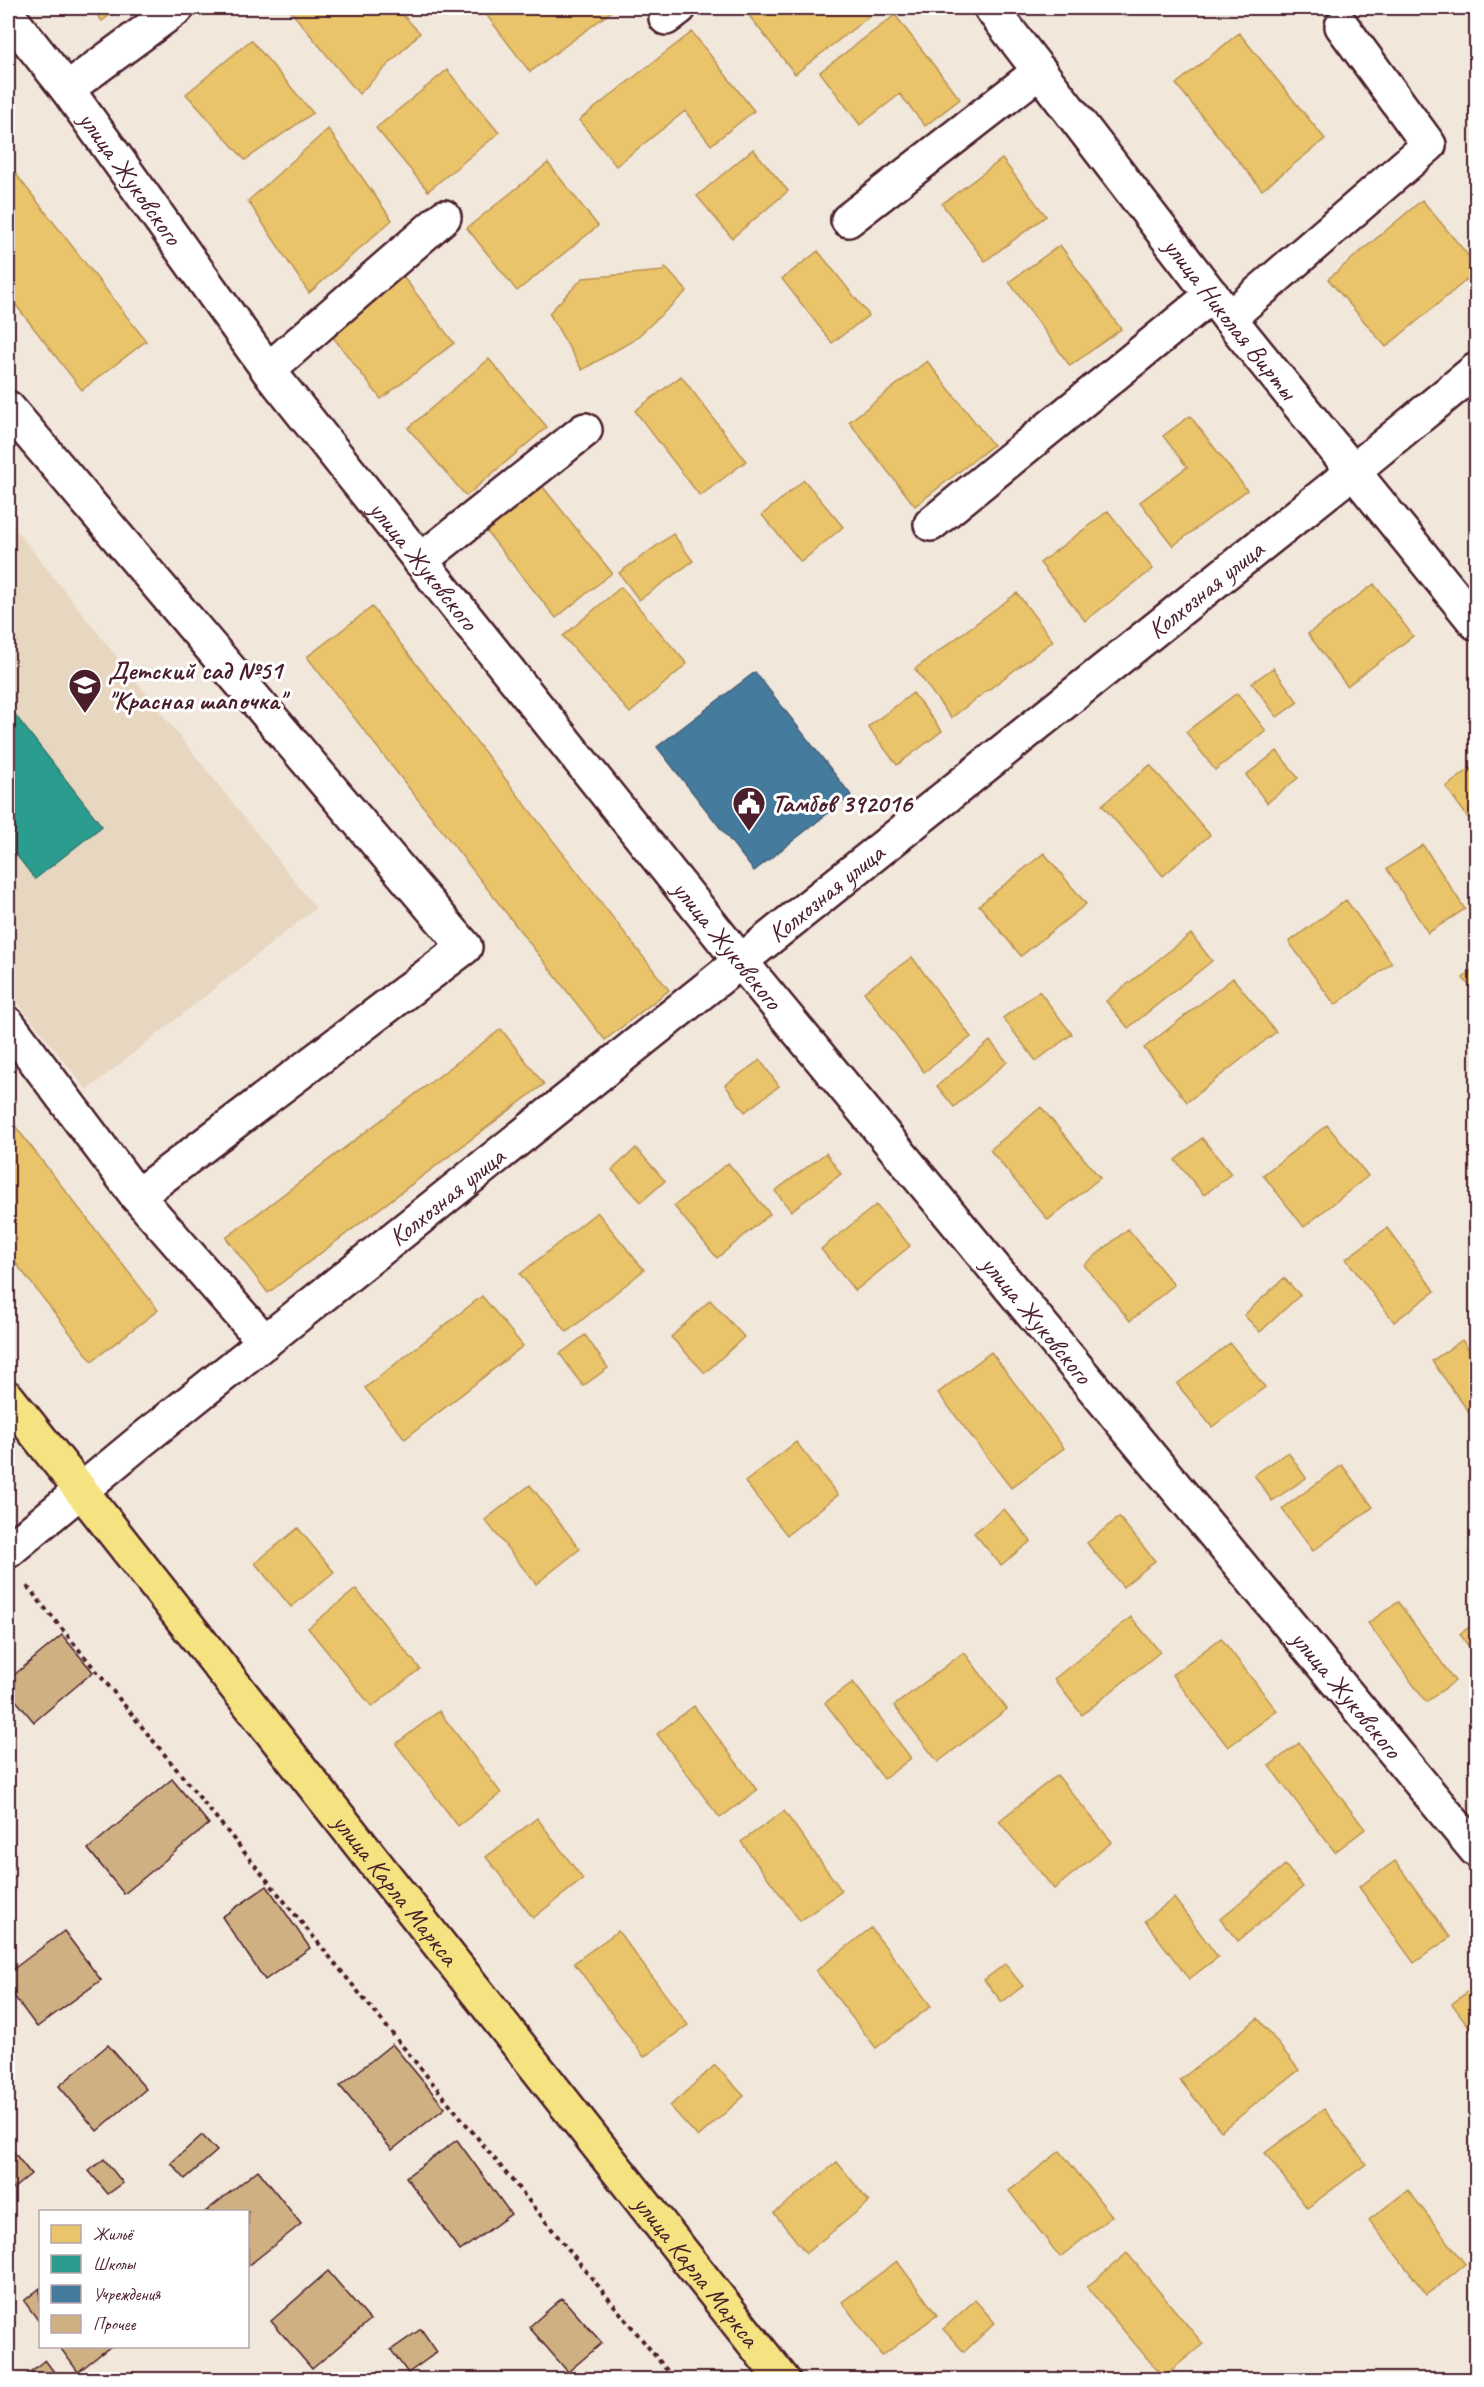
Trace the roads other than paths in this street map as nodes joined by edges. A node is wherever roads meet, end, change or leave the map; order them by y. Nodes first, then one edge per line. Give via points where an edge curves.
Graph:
1 (177, 8) edge
2 (991, 8) edge
3 (8, 15) edge
4 (1342, 26) dead end
5 (1040, 71) junction
6 (67, 89) junction
7 (444, 217) dead end
8 (848, 220) dead end
9 (1220, 306) junction
10 (268, 370) junction
11 (1476, 370) edge
12 (8, 408) edge
13 (585, 430) dead end
14 (1352, 472) junction
15 (931, 524) dead end
16 (420, 561) junction
17 (1476, 623) edge
18 (741, 962) junction
19 (8, 1024) edge
20 (137, 1197) junction
21 (265, 1342) junction
22 (8, 1398) edge
23 (80, 1491) junction
24 (8, 1551) edge
25 (1476, 1850) edge
26 (783, 2379) edge

1 - 6 street
2 - 5 street, улица Николая Вирты
3 - 6 street, улица Жуковского
4 - 9 street via 1429,145
5 - 8 street
5 - 9 street, улица Николая Вирты
6 - 10 street, улица Жуковского
7 - 10 street
9 - 14 street, улица Николая Вирты
9 - 15 street
10 - 16 street, улица Жуковского
11 - 14 street, Колхозная улица
12 - 20 street via 465,947
13 - 16 street
14 - 17 street, улица Николая Вирты
14 - 18 street, Колхозная улица
16 - 18 street, улица Жуковского
18 - 21 street, Колхозная улица
18 - 25 street, улица Жуковского
19 - 20 street
20 - 21 street
21 - 23 street, Колхозная улица
22 - 23 main road, улица Карла Маркса
23 - 24 street, Колхозная улица
23 - 26 main road, улица Карла Маркса

